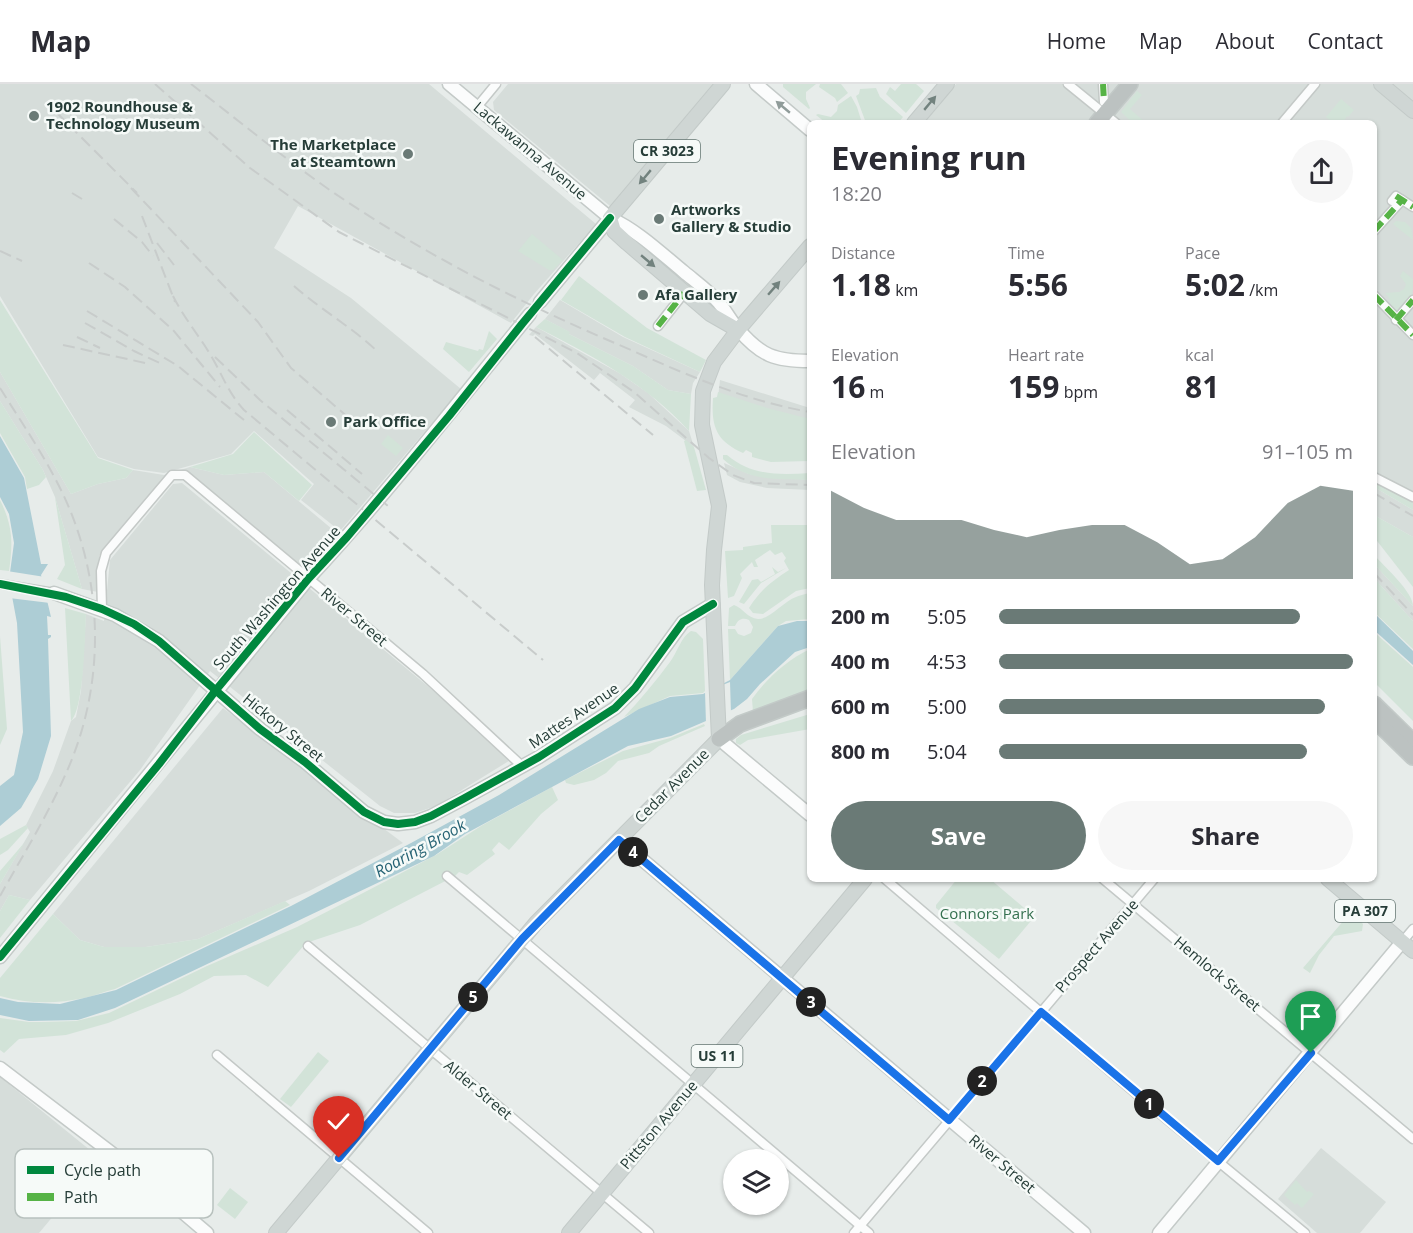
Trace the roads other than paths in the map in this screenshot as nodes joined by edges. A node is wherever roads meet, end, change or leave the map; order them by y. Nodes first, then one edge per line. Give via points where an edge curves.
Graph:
1 (449, 84) edge
2 (496, 84) edge
3 (723, 84) edge
4 (756, 84) edge
5 (947, 84) edge
6 (1068, 84) edge
7 (1102, 84) edge
8 (1130, 84) edge
9 (1314, 84) edge
10 (1381, 84) edge
11 (477, 107) junction
12 (1413, 111) edge
13 (1105, 115) edge
14 (917, 120) edge
15 (1284, 120) edge
16 (807, 127) edge
17 (1413, 207) edge
18 (610, 218) junction
19 (1377, 227) edge
20 (807, 250) edge
21 (684, 293) dead end
22 (1377, 298) edge
23 (1413, 300) edge
24 (540, 302) dead end
25 (530, 314) dead end
26 (1396, 320) junction
27 (658, 326) dead end
28 (738, 330) junction
29 (1413, 335) edge
30 (807, 361) edge
31 (1377, 478) edge
32 (1413, 496) edge
33 (309, 578) junction
34 (0, 584) edge
35 (54, 593) joint
36 (713, 603) junction
37 (102, 609) junction
38 (216, 690) junction
39 (807, 699) edge
40 (807, 706) edge
41 (1377, 706) edge
42 (1377, 722) edge
43 (719, 739) junction
44 (1413, 742) edge
45 (1413, 757) edge
46 (522, 766) junction
47 (807, 813) edge
48 (423, 819) joint
49 (619, 840) junction
50 (447, 876) dead end
51 (862, 882) edge
52 (889, 882) edge
53 (1107, 882) edge
54 (1151, 882) edge
55 (1332, 882) edge
56 (1133, 904) junction
57 (1413, 929) edge
58 (522, 939) junction
59 (308, 946) dead end
60 (1408, 947) edge
61 (0, 957) edge
62 (782, 978) junction
63 (1041, 1012) junction
64 (430, 1049) junction
65 (1311, 1053) junction
66 (217, 1055) dead end
67 (0, 1068) edge
68 (693, 1084) junction
69 (949, 1120) junction
70 (1413, 1139) edge
71 (106, 1149) edge
72 (339, 1158) junction
73 (1218, 1161) junction
74 (602, 1194) junction
75 (189, 1218) edge
76 (857, 1229) edge
77 (207, 1233) edge
78 (276, 1233) edge
79 (428, 1233) edge
80 (569, 1233) edge
81 (649, 1233) edge
82 (869, 1233) edge
83 (1084, 1233) edge
84 (1159, 1233) edge
85 (1305, 1233) edge

1 - 11 street, Lackawanna Avenue
2 - 11 street
3 -> 18 main road, CR 3023
16 -> 4 street
14 -> 5 main road
6 - 13 street
7 - 13 street
8 - 13 highway
9 - 15 street
10 - 12 main road
11 - 18 street, Lackawanna Avenue
17 - 19 street via 1396,202
18 - 24 street
18 - 28 main road, Lackawanna Avenue via 614,231 627,243 710,314
28 -> 20 main road, Cedar Avenue
21 - 27 street
22 - 26 street
23 - 26 street
25 - 33 street, South Washington Avenue via 449,416
26 - 29 street
28 - 30 street, Lackawanna Avenue via 770,356
28 - 36 main road, Cedar Avenue via 711,366 701,416 719,506
31 - 32 street
33 - 37 street, River Street via 185,475 172,475 106,553 101,571
33 - 38 street, South Washington Avenue
33 - 46 street, River Street via 423,674
34 - 35 street, Hickory Street
35 - 37 street, Hickory Street
36 - 43 main road, Cedar Avenue
36 - 46 street, Mattes Avenue via 683,622 622,703
37 - 38 street, Hickory Street via 159,641
38 - 48 street, Hickory Street via 369,815 398,824
38 - 61 street, South Washington Avenue
39 - 43 highway via 740,724
40 - 43 highway
41 - 44 highway
42 - 45 highway
43 - 47 street
43 - 49 main road, Cedar Avenue
46 - 48 street, Mattes Avenue
49 - 58 main road, Cedar Avenue
49 - 62 street, River Street
50 - 58 street
51 - 62 main road, Pittston Avenue / US 11
52 - 63 street
53 - 56 street, Hemlock Street
54 - 56 street, Prospect Avenue
55 - 60 main road, PA 307
56 - 63 street, Prospect Avenue
56 - 65 street, Hemlock Street
57 - 60 street
58 - 64 main road, Cedar Avenue
58 - 68 street
59 - 64 street, Alder Street
60 - 65 street
62 - 68 main road, Pittston Avenue / US 11
62 - 69 street, River Street
63 - 69 street, Prospect Avenue
63 - 73 street
64 - 72 main road, Cedar Avenue
64 - 74 street, Alder Street
65 - 70 street, Hemlock Street
65 - 73 street
66 - 72 street
67 - 71 street
68 - 74 main road, Pittston Avenue / US 11
68 - 76 street
69 - 76 street, Prospect Avenue
69 - 83 street, River Street
72 - 78 main road, Cedar Avenue
72 - 79 street
73 - 84 street
73 - 85 street
74 - 80 main road, Pittston Avenue / US 11
74 - 81 street, Alder Street
75 - 77 street
76 - 82 street

